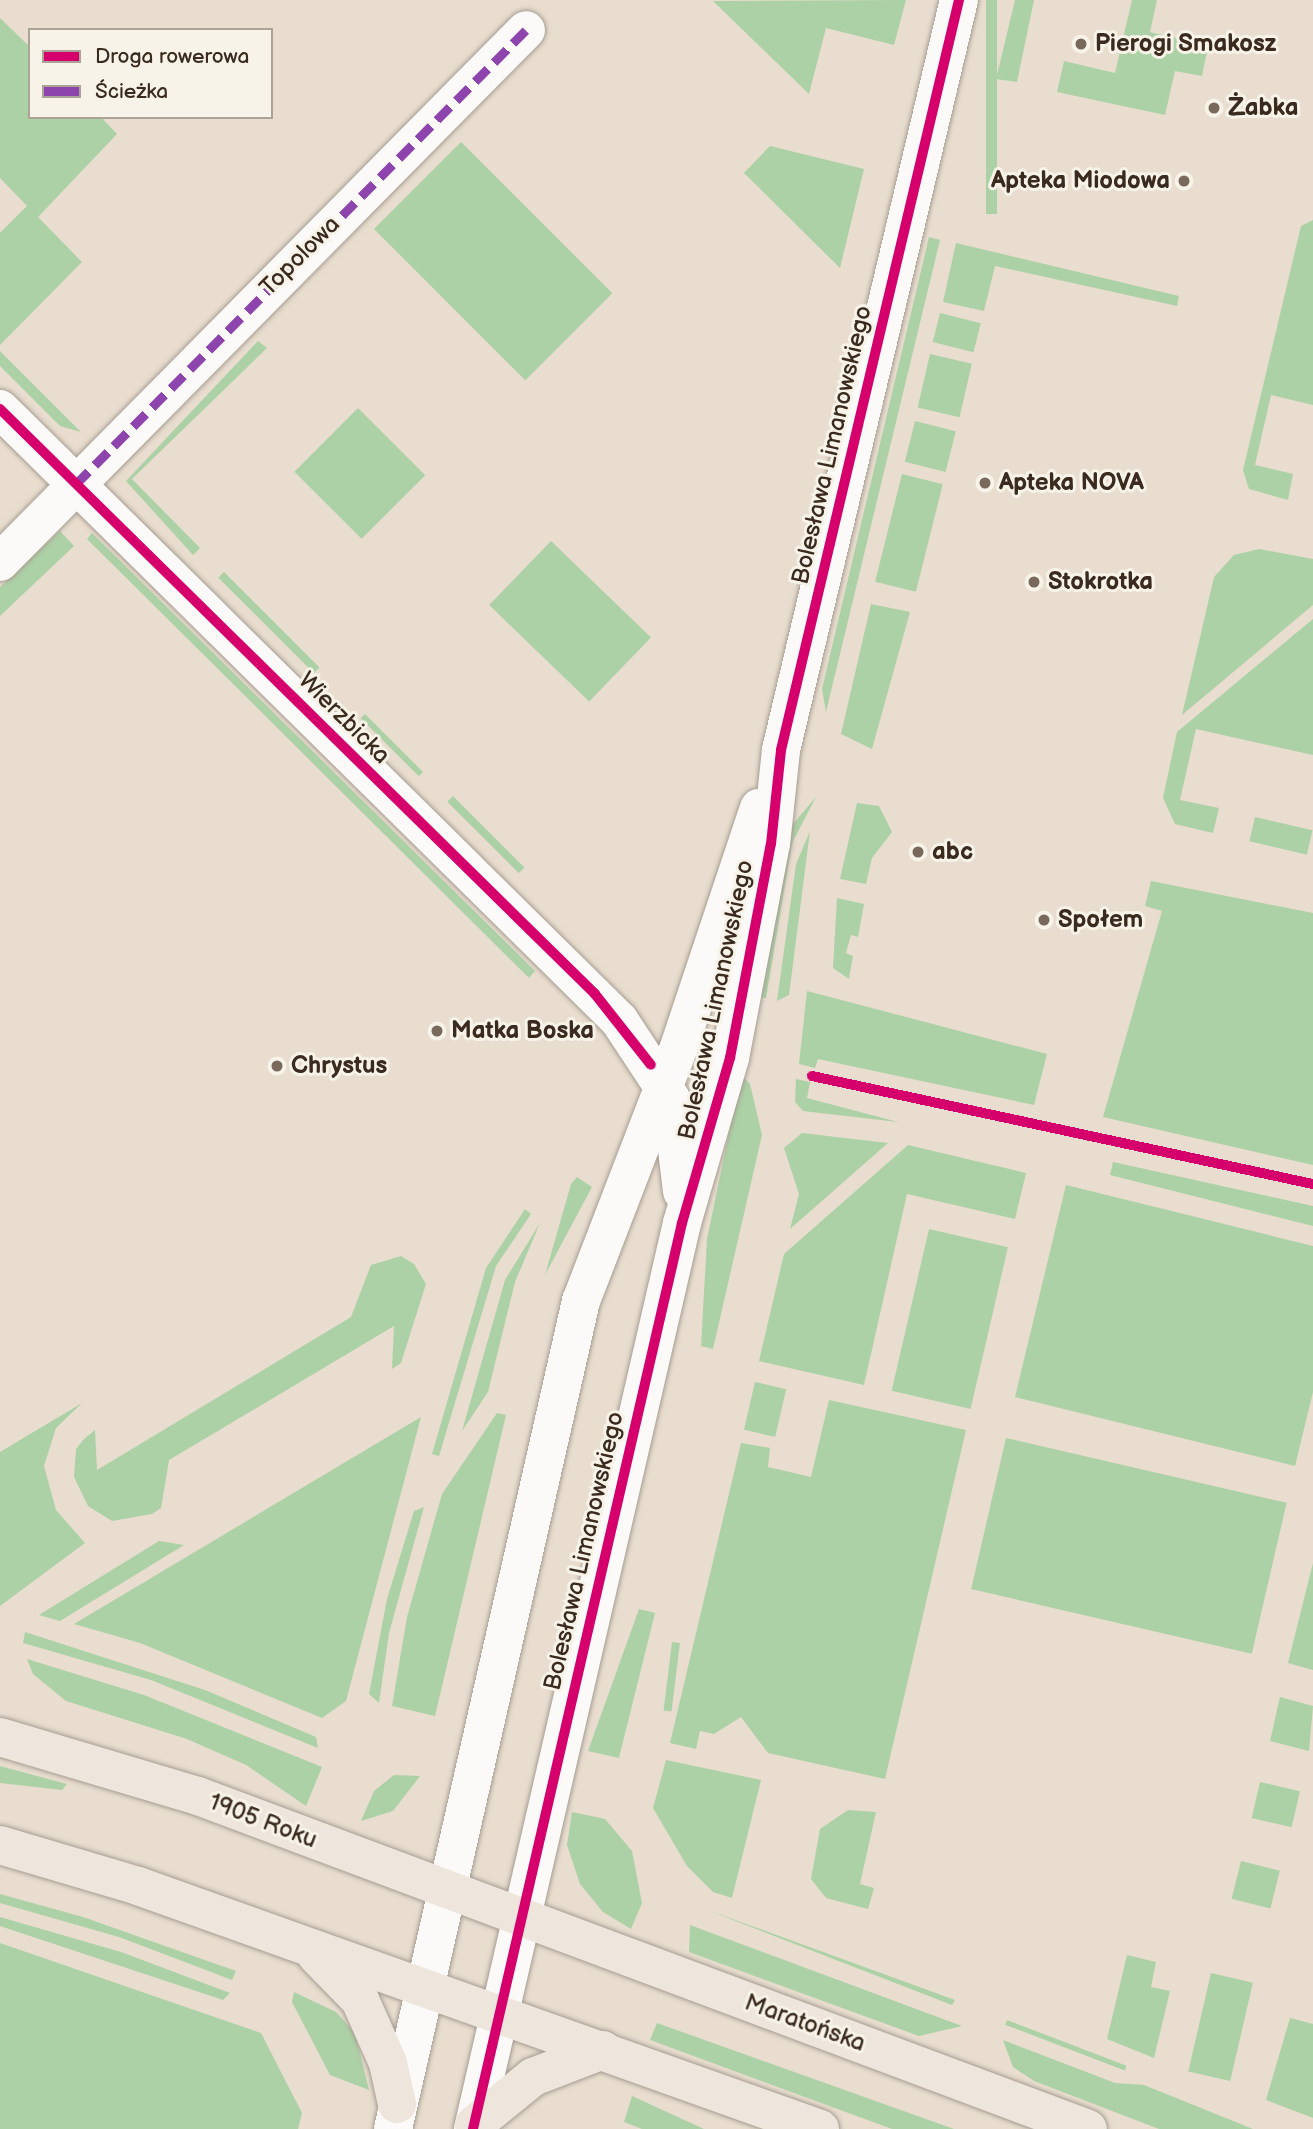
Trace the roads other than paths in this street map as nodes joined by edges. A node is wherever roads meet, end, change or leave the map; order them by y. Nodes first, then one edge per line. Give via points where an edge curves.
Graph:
1 (959, 0) edge
2 (526, 30) dead end
3 (0, 409) edge
4 (76, 484) junction
5 (0, 562) edge
6 (780, 758) junction
7 (663, 1083) junction
8 (681, 1223) junction
9 (0, 1737) edge
10 (0, 1845) edge
11 (445, 1892) junction
12 (522, 1919) junction
13 (304, 1945) junction
14 (423, 1987) junction
15 (499, 2014) junction
16 (603, 2050) junction
17 (395, 2117) edge
18 (474, 2127) edge
19 (820, 2129) edge
20 (1088, 2129) edge

1 - 6 street, Bolesława Limanowskiego
2 - 4 street, Topolowa
3 - 4 street, Wierzbicka
4 - 5 street, Topolowa
4 - 7 street, Wierzbicka via 595,994
6 - 7 street, Bolesława Limanowskiego
6 - 8 street, Bolesława Limanowskiego via 771,844 730,1058
7 - 8 street, Bolesława Limanowskiego via 681,1144
7 - 11 street, Bolesława Limanowskiego via 581,1301
8 - 12 street, Bolesława Limanowskiego
9 - 11 main road, 1905 Roku via 130,1772
10 - 13 main road via 64,1861
11 - 12 main road, 1905 Roku
11 - 14 street, Bolesława Limanowskiego
12 - 15 street, Bolesława Limanowskiego
12 - 20 main road, Maratońska
13 - 14 main road
13 - 17 main road via 360,2000 388,2063
14 - 15 main road
14 - 17 street, Bolesława Limanowskiego
15 - 16 main road
15 - 18 street, Bolesława Limanowskiego
16 - 18 main road via 533,2077
16 - 19 main road

